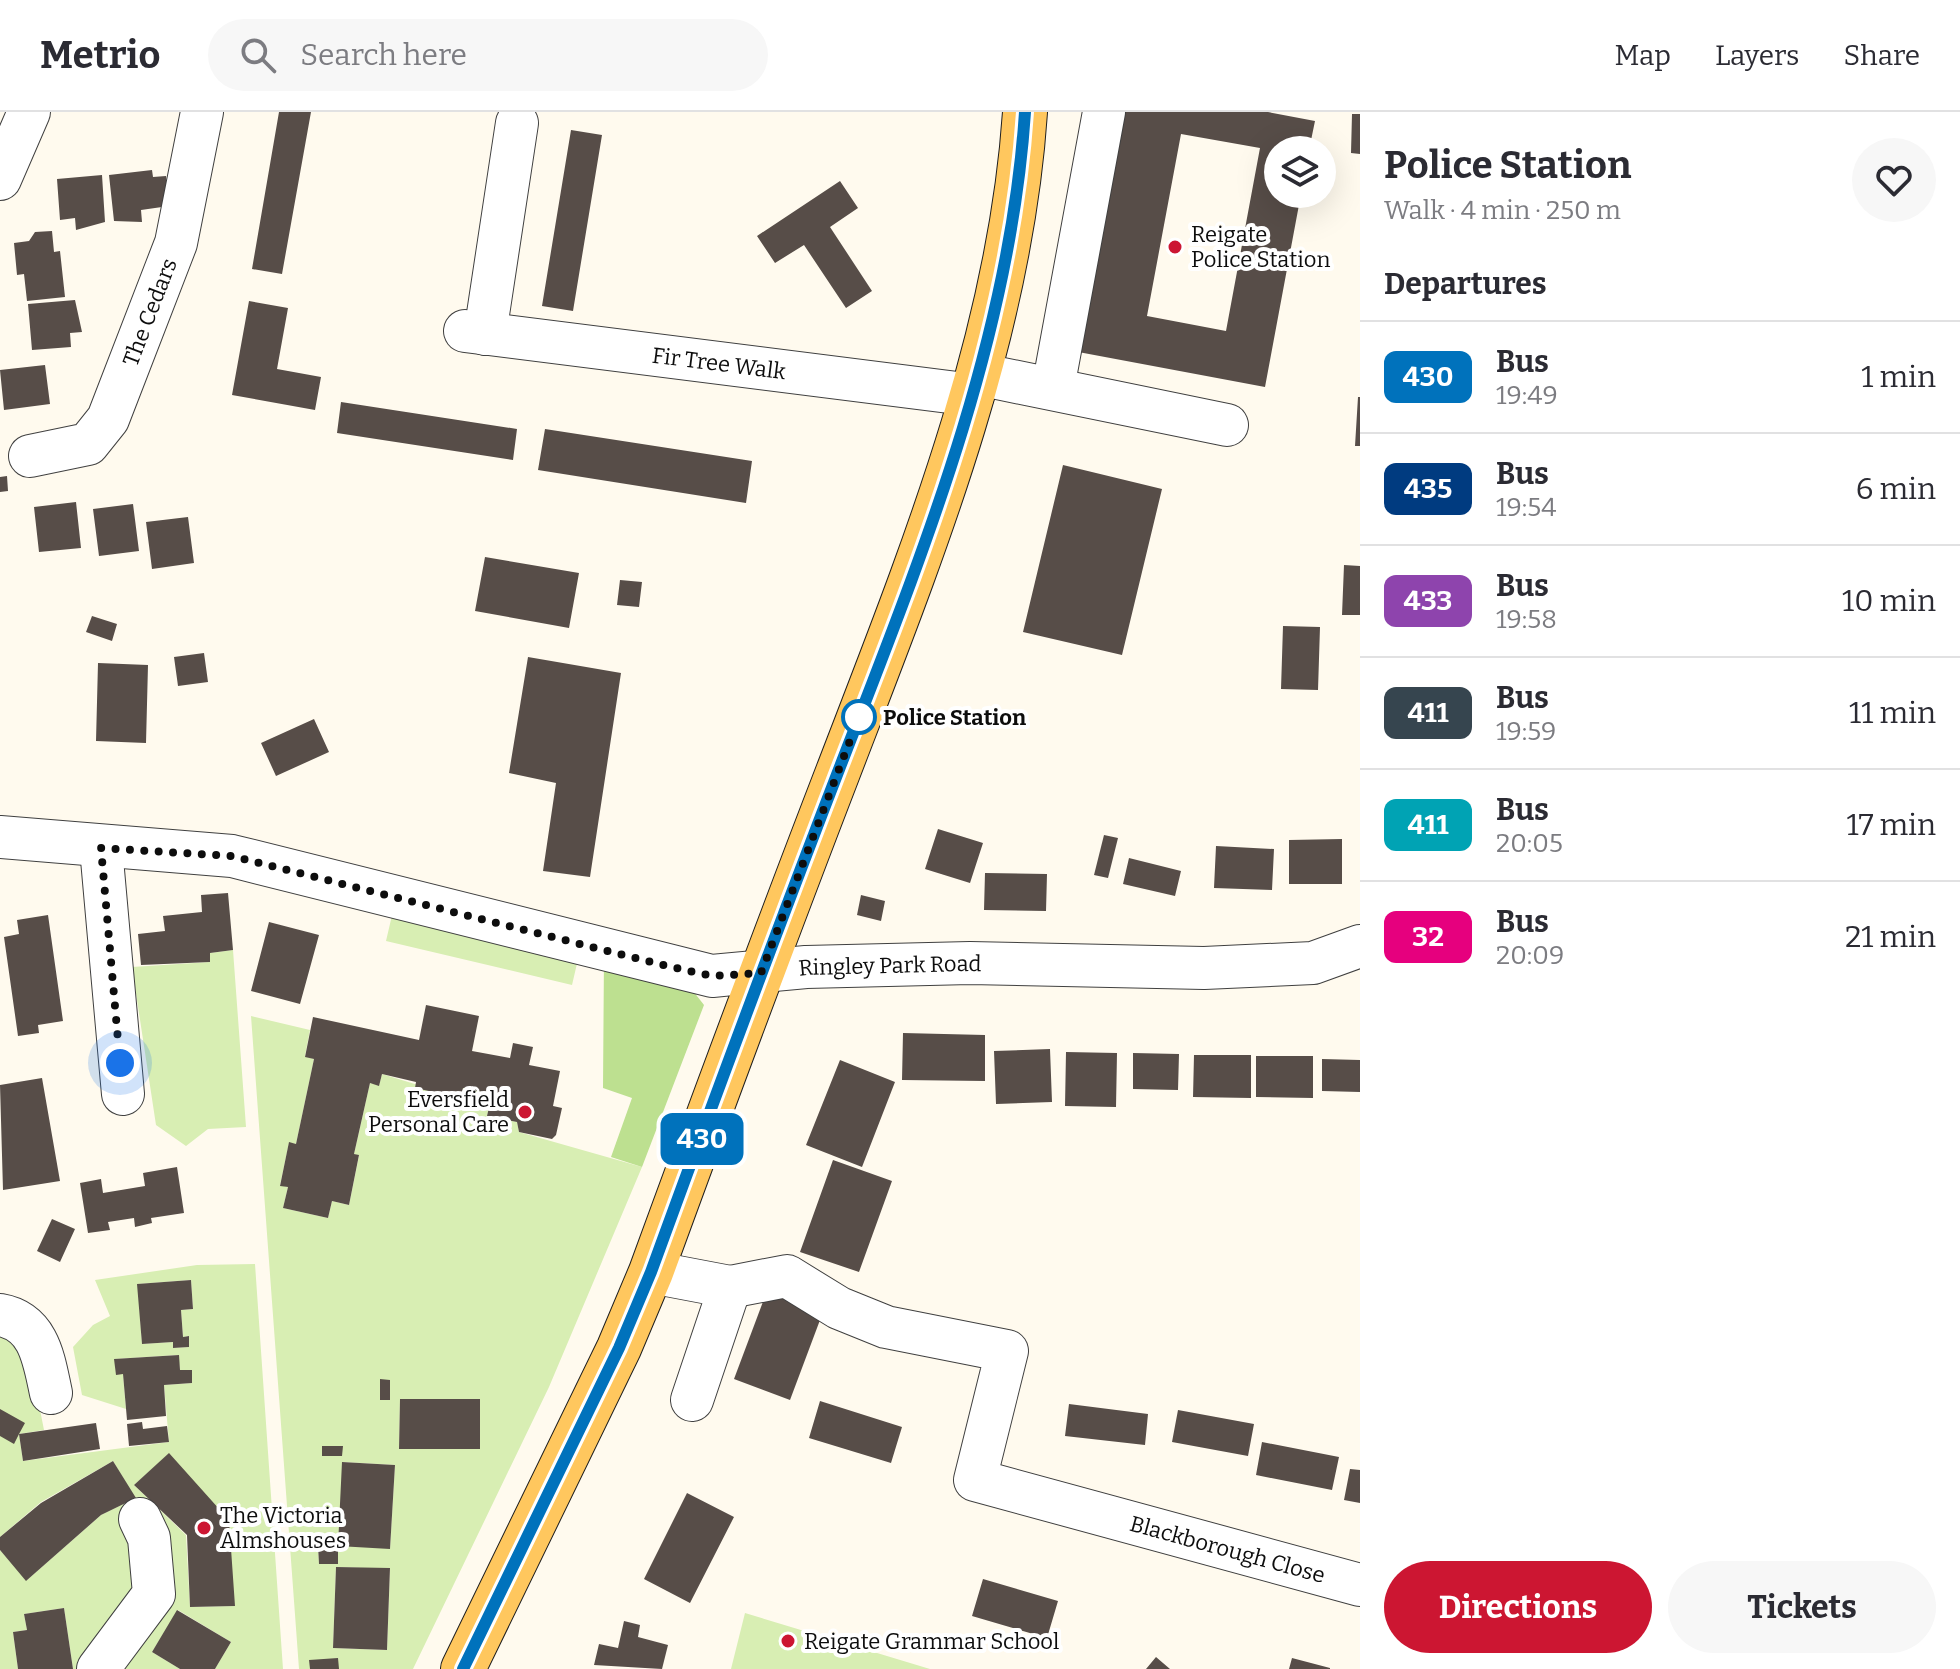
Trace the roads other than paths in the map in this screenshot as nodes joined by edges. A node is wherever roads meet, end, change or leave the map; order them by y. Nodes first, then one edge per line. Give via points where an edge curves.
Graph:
1 (29, 112) edge
2 (202, 112) edge
3 (1025, 112) edge
4 (1104, 112) edge
5 (517, 123) dead end
6 (0, 179) edge
7 (976, 384) junction
8 (1053, 388) junction
9 (1227, 425) dead end
10 (30, 456) dead end
11 (0, 837) edge
12 (101, 848) junction
13 (1360, 946) edge
14 (761, 973) junction
15 (123, 1094) dead end
16 (651, 1272) junction
17 (730, 1287) junction
18 (0, 1315) edge
19 (51, 1393) dead end
20 (692, 1400) dead end
21 (140, 1519) dead end
22 (1360, 1585) edge
23 (98, 1669) edge
24 (463, 1669) edge

1 - 6 street
2 - 10 street, The Cedars via 176,243 108,419 88,444
3 - 7 main road via 1020,180
4 - 8 street
5 - 7 street, Fir Tree Walk via 475,332
7 - 8 street, Fir Tree Walk
7 - 14 main road via 914,573
8 - 9 street, Fir Tree Walk
11 - 12 street, Ringley Park Road
12 - 14 street, Ringley Park Road via 232,856 712,976
12 - 15 street
13 - 14 street, Ringley Park Road via 1313,963 1204,968 970,963
14 - 16 main road
16 - 17 street
16 - 24 main road
17 - 20 street
17 - 22 street, Blackborough Close via 787,1276 839,1308 886,1327 1007,1351 975,1480
18 - 19 street via 39,1341
21 - 23 street via 149,1538 154,1594

